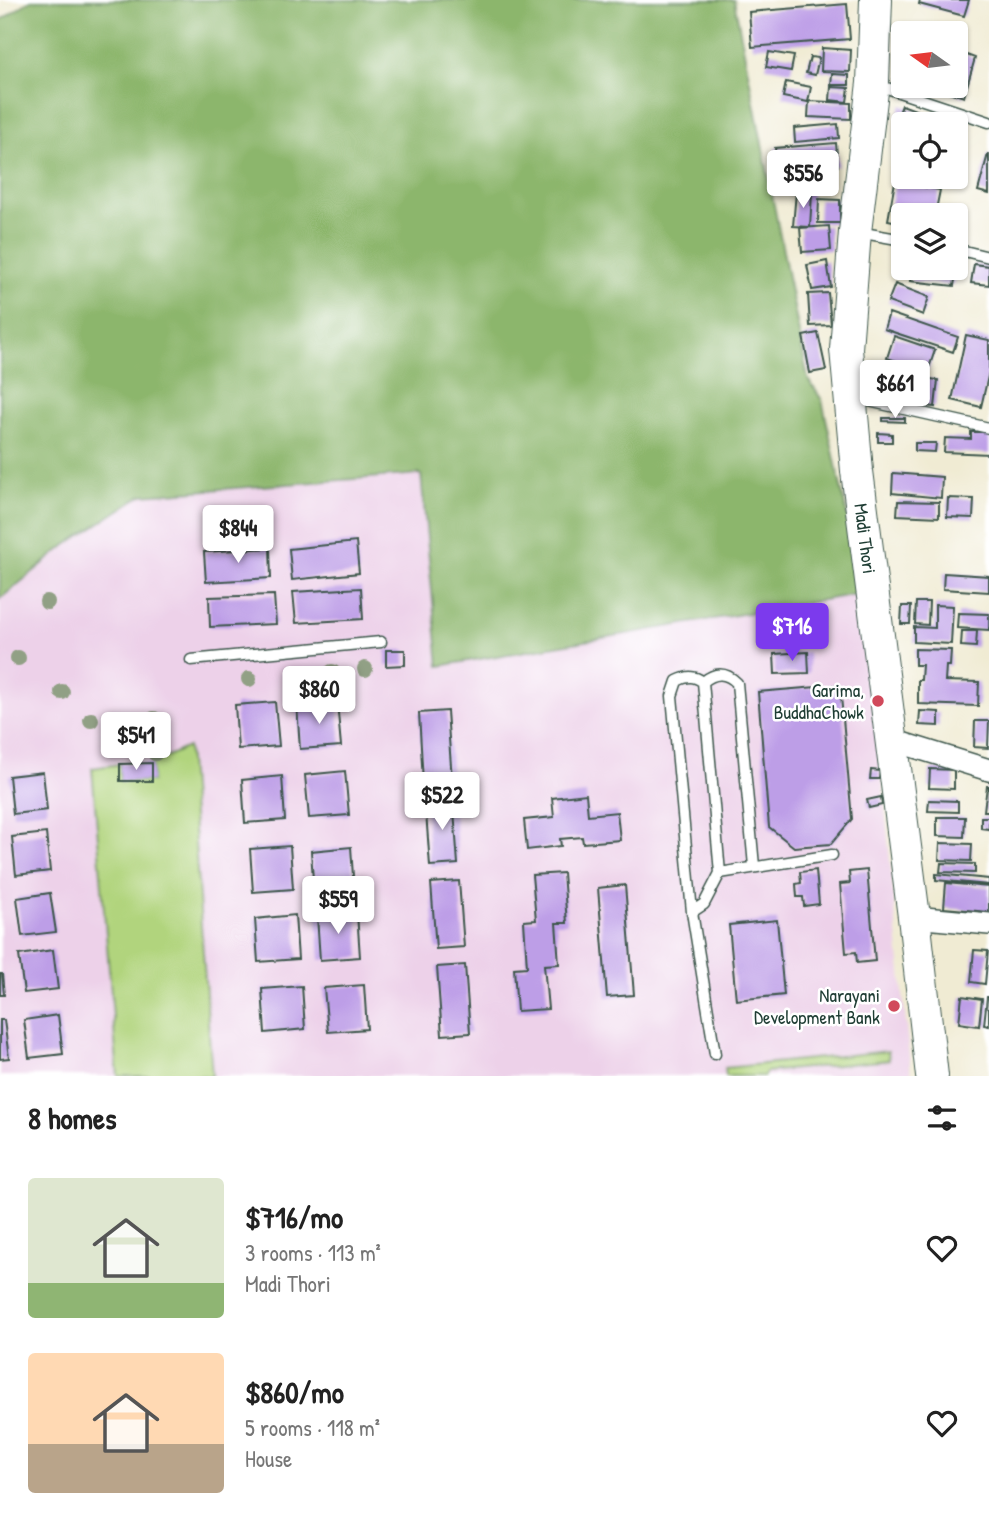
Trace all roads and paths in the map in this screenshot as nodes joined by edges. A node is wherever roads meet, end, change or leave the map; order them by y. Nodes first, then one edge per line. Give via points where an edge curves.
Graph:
1 (876, 0) edge
2 (873, 83) junction
3 (989, 122) edge
4 (855, 232) junction
5 (891, 238) edge
6 (968, 252) edge
7 (989, 257) edge
8 (850, 397) junction
9 (989, 428) edge
10 (381, 642) dead end
11 (191, 660) dead end
12 (703, 682) junction
13 (892, 740) junction
14 (989, 770) edge
15 (832, 855) dead end
16 (754, 866) junction
17 (720, 873) junction
18 (692, 912) junction
19 (914, 917) junction
20 (989, 924) edge
21 (715, 1054) dead end
22 (932, 1076) edge

1 - 2 main road, Madi Thori
2 - 3 lane
2 - 4 main road, Madi Thori
4 - 5 lane
4 - 8 main road, Madi Thori via 846,349
6 - 7 lane
8 - 9 lane
8 - 13 main road, Madi Thori
10 - 11 lane
12 - 16 lane via 722,674 737,682
12 - 17 lane
12 - 18 lane via 696,677 677,681 672,695
13 - 14 street
13 - 19 main road, Madi Thori
15 - 16 lane
16 - 17 lane
17 - 18 lane via 704,904
18 - 21 lane
19 - 20 street
19 - 22 main road, Madi Thori

